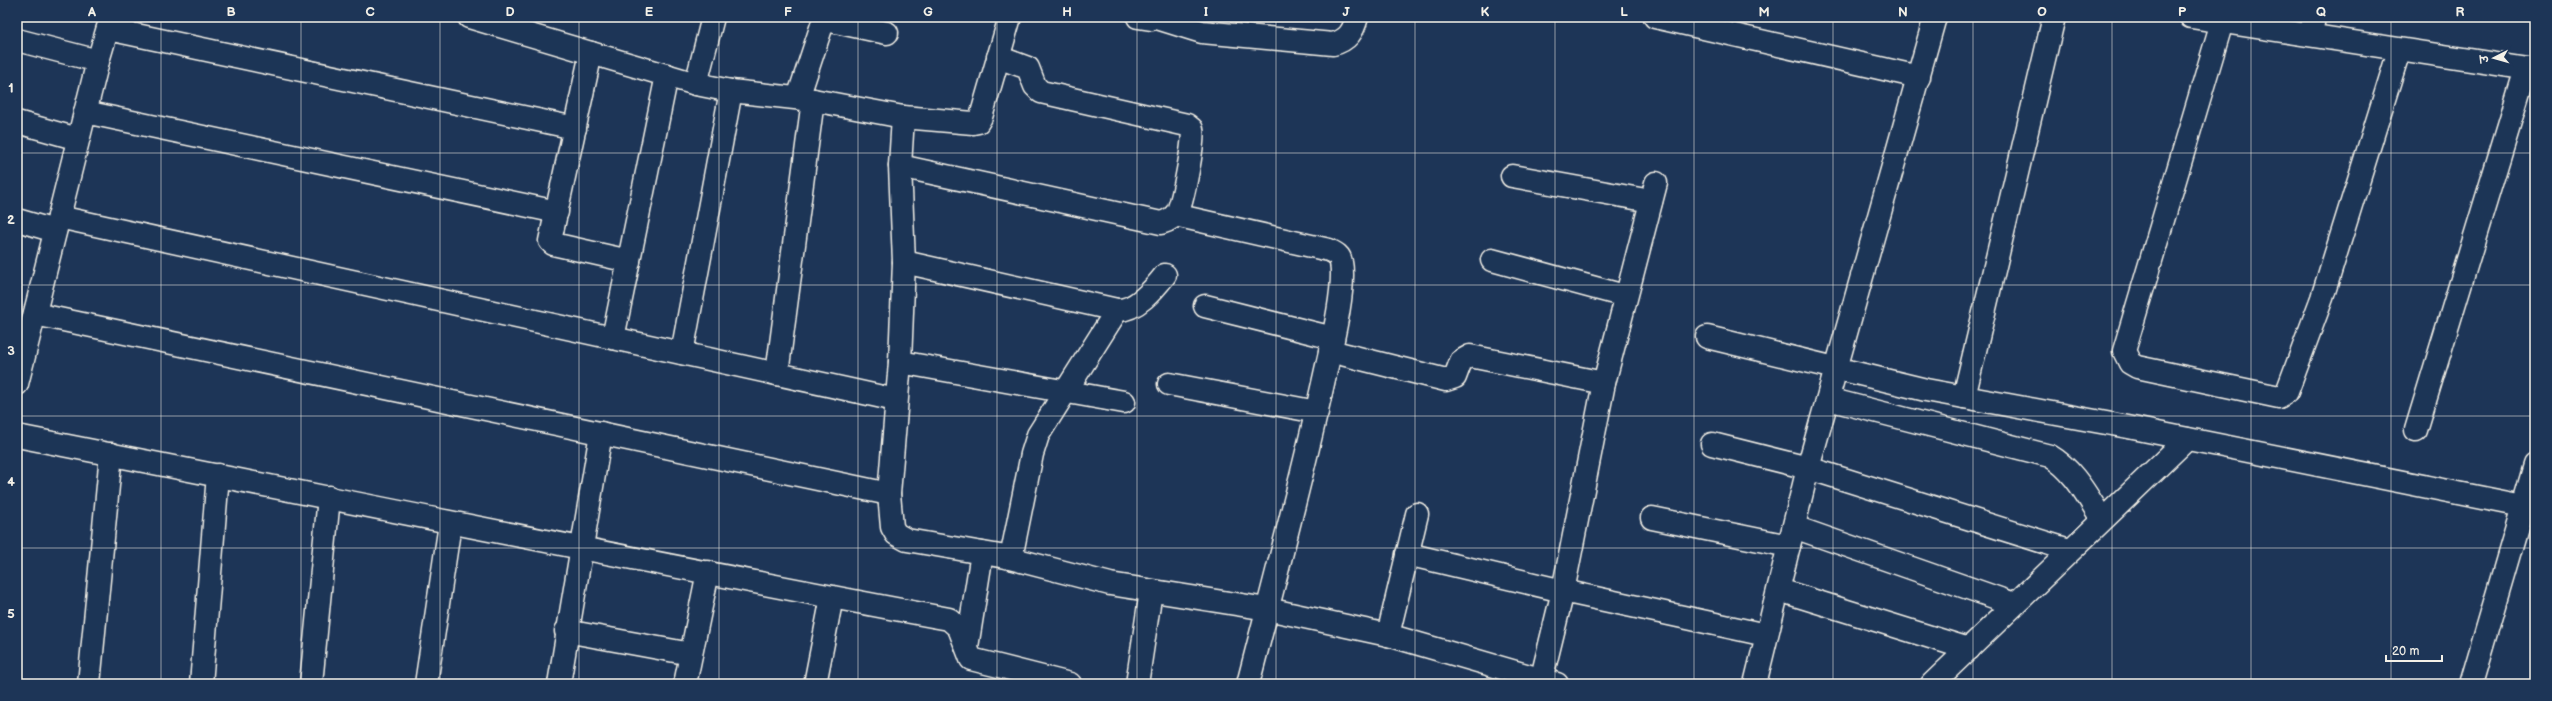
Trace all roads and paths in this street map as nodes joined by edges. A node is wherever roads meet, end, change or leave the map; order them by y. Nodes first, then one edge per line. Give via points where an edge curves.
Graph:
1 (469, 17) edge
2 (714, 17) edge
3 (1010, 17) edge
4 (1151, 17) edge
5 (1357, 17) edge
6 (1655, 17) edge
7 (1935, 17) edge
8 (2054, 17) edge
9 (2191, 17) edge
10 (502, 22) edge
11 (2222, 22) junction
12 (110, 23) edge
13 (2313, 26) edge
14 (887, 33) dead end
15 (17, 40) edge
16 (2399, 51) junction
17 (590, 53) junction
18 (998, 57) junction
19 (98, 60) junction
20 (2530, 70) edge
21 (667, 75) junction
22 (1919, 77) junction
23 (696, 84) junction
24 (731, 91) junction
25 (806, 99) junction
26 (85, 112) junction
27 (903, 117) junction
28 (17, 122) edge
29 (575, 128) junction
30 (78, 139) junction
31 (900, 166) junction
32 (1512, 176) dead end
33 (557, 212) junction
34 (1174, 215) junction
35 (17, 220) edge
36 (57, 224) junction
37 (1492, 260) dead end
38 (629, 261) junction
39 (904, 262) junction
40 (1165, 275) dead end
41 (1625, 296) junction
42 (1205, 306) dead end
43 (1117, 310) junction
44 (27, 326) edge
45 (1706, 337) dead end
46 (613, 338) junction
47 (1332, 344) junction
48 (682, 353) junction
49 (900, 362) junction
50 (1837, 367) junction
51 (777, 374) junction
52 (1604, 383) junction
53 (17, 384) edge
54 (1169, 384) dead end
55 (1066, 392) junction
56 (1964, 397) junction
57 (1828, 399) junction
58 (896, 400) junction
59 (1124, 402) dead end
60 (1317, 412) junction
61 (2416, 430) dead end
62 (601, 433) junction
63 (17, 436) edge
64 (2187, 439) junction
65 (1712, 444) dead end
66 (111, 454) junction
67 (2535, 465) edge
68 (1808, 468) junction
69 (218, 475) junction
70 (889, 494) junction
71 (329, 497) junction
72 (2523, 506) junction
73 (1417, 514) dead end
74 (1652, 518) dead end
75 (2102, 519) junction
76 (450, 524) junction
77 (1792, 536) junction
78 (582, 547) junction
79 (2069, 550) junction
80 (982, 552) junction
81 (1407, 554) junction
82 (1011, 558) junction
83 (708, 572) junction
84 (1779, 590) junction
85 (1563, 591) junction
86 (1151, 592) junction
87 (832, 597) junction
88 (2014, 604) junction
89 (1267, 609) junction
90 (566, 631) junction
91 (1388, 635) junction
92 (1766, 635) junction
93 (967, 648) junction
94 (1969, 649) junction
95 (691, 654) junction
96 (1549, 682) edge
97 (89, 684) edge
98 (201, 684) edge
99 (311, 684) edge
100 (426, 684) edge
101 (559, 684) edge
102 (685, 684) edge
103 (815, 684) edge
104 (1070, 684) edge
105 (1137, 684) edge
106 (1248, 684) edge
107 (1755, 684) edge
108 (1932, 684) edge
109 (2471, 684) edge

1 - 10 street
2 - 23 street
3 - 18 street
4 - 5 street via 1202,32 1333,44 1350,36
6 - 22 street
7 - 22 street
8 - 56 street
9 - 11 street
10 - 17 street
11 - 13 street
11 - 16 street via 2124,351 2130,363 2136,367 2279,397 2287,392 2322,298
12 - 19 street
12 - 29 street
13 - 16 street
14 - 25 street via 832,21 823,22
15 - 19 street
16 - 20 street
17 - 21 street
17 - 29 street
18 - 27 street via 978,122
18 - 34 street via 1028,68 1041,92 1187,125 1192,129 1193,140 1180,204
19 - 26 street
20 - 61 street
21 - 23 street
21 - 38 street
22 - 50 street
23 - 24 street
24 - 25 street
24 - 48 street
25 - 27 street
25 - 51 street
26 - 30 street
26 - 33 street
27 - 31 street
28 - 30 street
29 - 33 street
30 - 36 street
31 - 34 street via 1161,223
31 - 39 street
32 - 41 street via 1654,192
33 - 38 street via 551,243
34 - 47 street via 1338,254 1342,275
35 - 36 street
36 - 44 street
36 - 46 street
37 - 41 street
38 - 46 street
39 - 43 street
39 - 49 street
40 - 43 street via 1130,309
41 - 52 street
42 - 47 street
43 - 55 street
44 - 53 street
44 - 62 street
45 - 50 street
46 - 48 street
47 - 52 street via 1446,380 1455,377 1461,361 1470,356
47 - 60 street
48 - 51 street
49 - 55 street
49 - 58 street
50 - 56 street
50 - 57 street
51 - 58 street
52 - 85 street
54 - 60 street
55 - 59 street
55 - 82 street via 1038,435
56 - 64 street
57 - 68 street
57 - 75 street via 2050,456 2062,463 2074,477
58 - 70 street
60 - 89 street
62 - 70 street
62 - 78 street
63 - 66 street
64 - 72 street
64 - 75 street
65 - 68 street
66 - 69 street
66 - 97 street
67 - 72 street
68 - 77 street
68 - 79 street
69 - 71 street
69 - 98 street
70 - 80 street via 892,527 901,537
71 - 76 street
71 - 99 street
72 - 109 street
73 - 81 street
74 - 77 street
75 - 79 street
76 - 78 street
76 - 100 street
77 - 84 street
77 - 88 street
78 - 83 street
78 - 90 street
79 - 88 street
80 - 82 street
80 - 93 street
81 - 85 street
81 - 91 street
82 - 86 street
83 - 87 street
83 - 95 street
84 - 92 street
84 - 94 street
85 - 92 street
85 - 96 street
86 - 89 street
86 - 105 street
87 - 93 street via 949,619 959,628
87 - 103 street
88 - 94 street
89 - 91 street
89 - 106 street
90 - 95 street
90 - 101 street
91 - 96 street
92 - 107 street
93 - 104 street via 971,659 979,662
94 - 108 street
95 - 102 street

